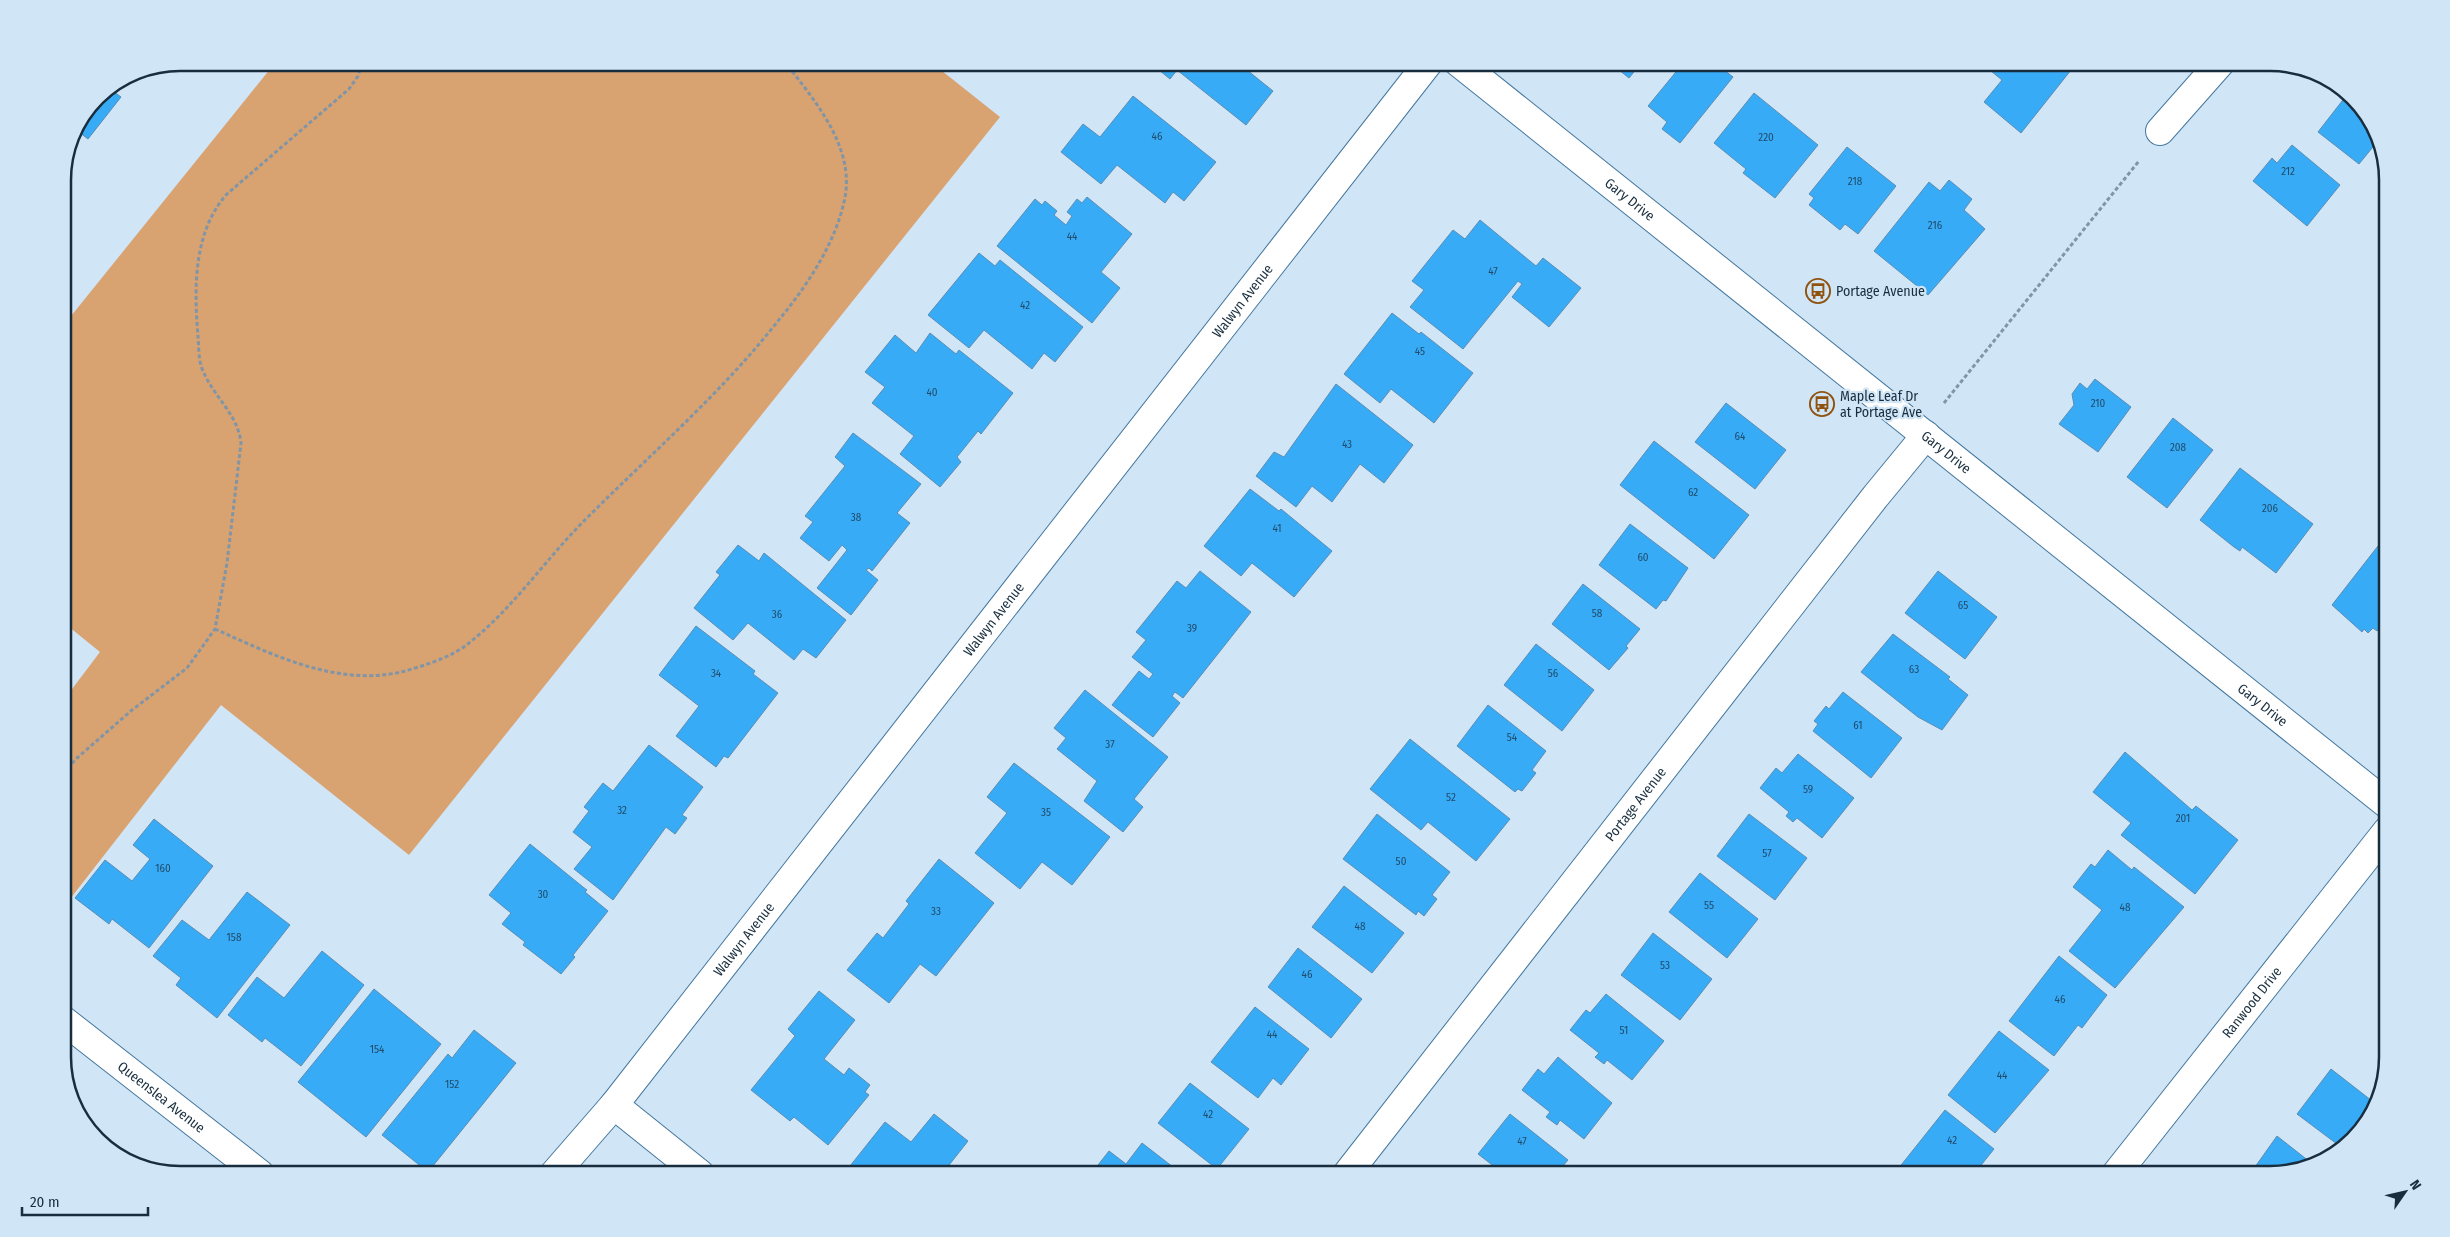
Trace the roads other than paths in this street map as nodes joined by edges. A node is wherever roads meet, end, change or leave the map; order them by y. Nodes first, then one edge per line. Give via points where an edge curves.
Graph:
1 (1422, 71) edge
2 (1469, 71) edge
3 (2213, 71) edge
4 (2160, 131) road end
5 (1924, 433) junction
6 (2379, 798) edge
7 (2379, 842) edge
8 (71, 1026) edge
9 (614, 1105) junction
10 (250, 1166) edge
11 (561, 1166) edge
12 (690, 1166) edge
13 (1353, 1166) edge
14 (2122, 1166) edge

1 - 9 street, Walwyn Avenue
2 - 5 street, Gary Drive
3 - 4 street
5 - 6 street, Gary Drive
5 - 13 street, Portage Avenue
7 - 14 street, Ranwood Drive
8 - 10 street, Queenslea Avenue
9 - 11 street, Walwyn Avenue
9 - 12 street

